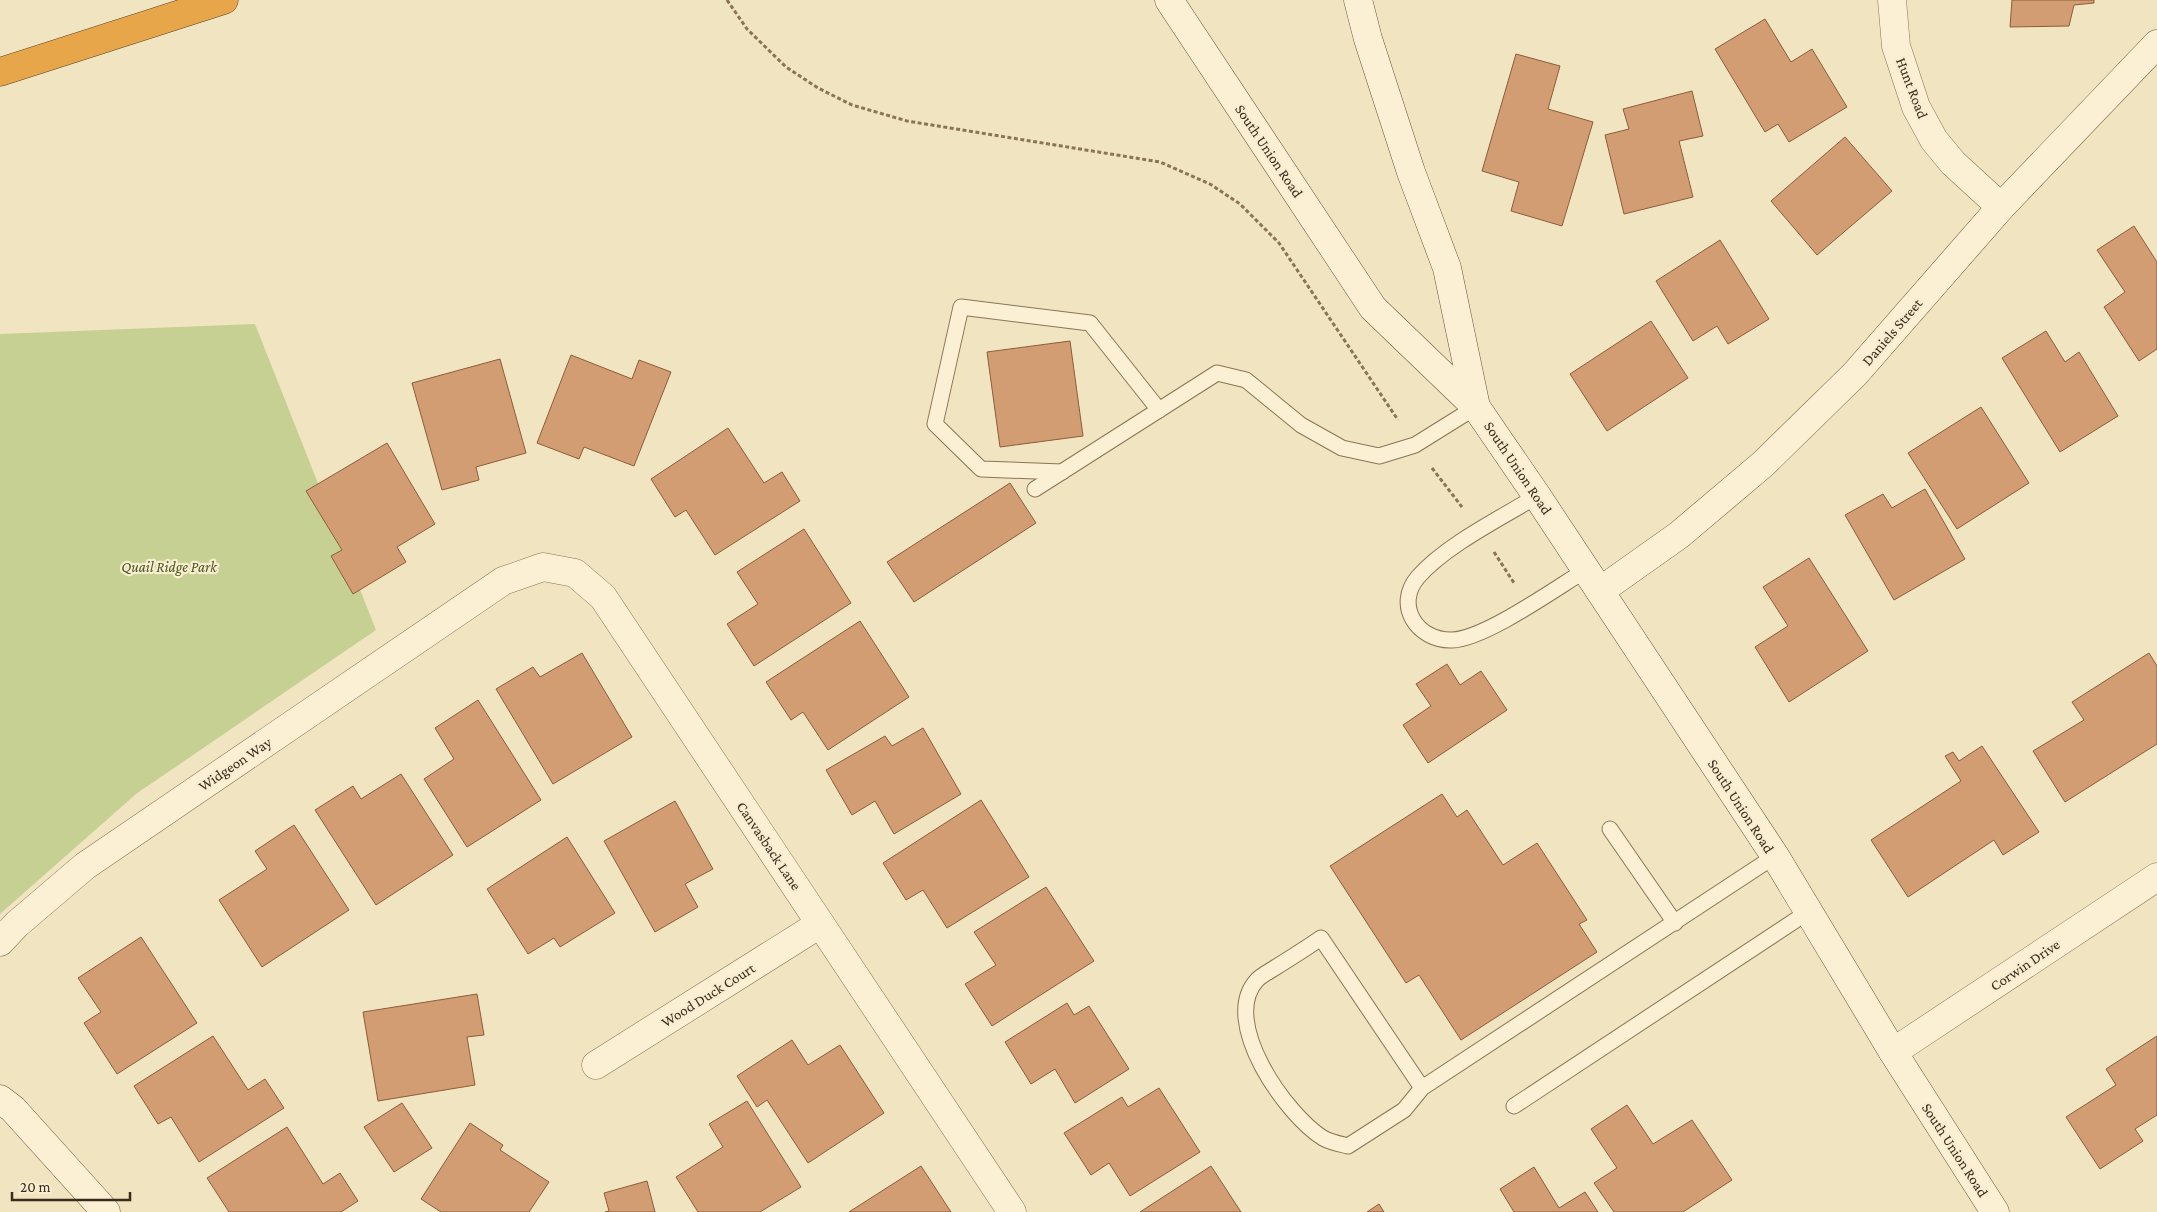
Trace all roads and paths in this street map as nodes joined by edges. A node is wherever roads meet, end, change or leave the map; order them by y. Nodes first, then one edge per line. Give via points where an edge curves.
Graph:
1 (224, 0) edge
2 (727, 0) edge
3 (1169, 0) edge
4 (1358, 0) edge
5 (1892, 0) edge
6 (2157, 44) edge
7 (0, 72) edge
8 (2001, 207) junction
9 (1286, 255) dead end
10 (1476, 406) junction
11 (1159, 410) junction
12 (1062, 472) junction
13 (1035, 489) dead end
14 (1537, 496) junction
15 (1593, 580) junction
16 (480, 598) joint
17 (1610, 829) dead end
18 (1775, 856) junction
19 (2157, 877) edge
20 (1808, 912) junction
21 (1675, 923) junction
22 (820, 924) junction
23 (0, 942) edge
24 (1893, 1052) junction
25 (596, 1065) dead end
26 (1422, 1088) junction
27 (0, 1099) edge
28 (1514, 1106) dead end
29 (106, 1212) edge
30 (1012, 1212) edge
31 (1995, 1212) edge

1 - 7 highway
2 - 9 path via 747,29 786,67 852,105 907,121 1160,162 1210,184 1240,204 1266,229
3 - 10 street, South Union Road via 1373,308
4 - 10 street, South Union Road via 1411,172 1448,268
5 - 8 street, Hunt Road via 1896,46 1916,107 1934,140 1953,163
6 - 8 street, Daniels Street
8 - 15 street, Daniels Street via 1855,374 1763,464 1679,535
10 - 11 lane via 1415,445 1379,456 1342,448 1301,425 1246,380 1217,373
10 - 14 street, South Union Road
11 - 12 lane
11 - 12 lane via 1090,323 961,307 935,424 981,469
12 - 13 lane
14 - 15 street, South Union Road
14 - 15 lane via 1449,550 1428,567 1409,590 1407,607 1413,622 1436,638 1453,640 1466,637
15 - 18 street, South Union Road
16 - 22 street, Canvasback Lane via 503,581 543,567 575,573 604,597
16 - 23 street, Widgeon Way via 85,866
17 - 21 lane
18 - 20 street, South Union Road
18 - 21 lane
19 - 24 street, Corwin Drive
20 - 24 street, South Union Road
20 - 28 lane
21 - 26 lane
22 - 25 street, Wood Duck Court
22 - 30 street, Canvasback Lane
24 - 31 street, South Union Road
26 - 26 lane via 1404,1110 1348,1146 1324,1138 1287,1104 1258,1060 1249,1031 1246,1002 1257,980 1321,938
27 - 29 street via 13,1109

